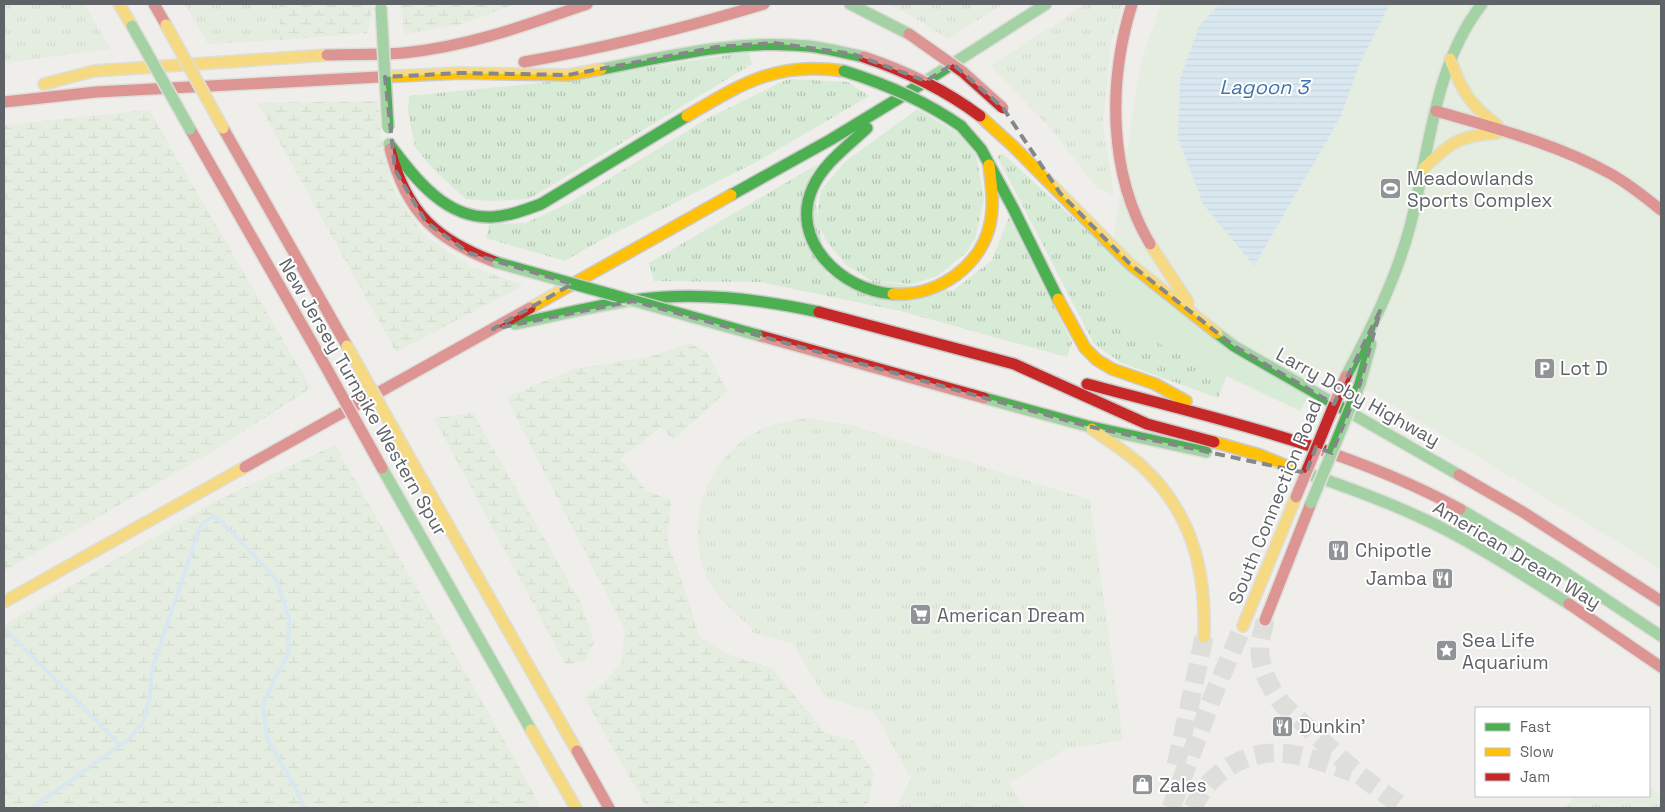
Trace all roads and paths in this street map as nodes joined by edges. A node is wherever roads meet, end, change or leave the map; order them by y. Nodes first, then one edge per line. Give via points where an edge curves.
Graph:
1 (120, 4) edge
2 (154, 4) edge
3 (587, 4) edge
4 (764, 4) edge
5 (850, 4) edge
6 (1046, 4) edge
7 (1132, 4) edge
8 (1482, 4) edge
9 (381, 6) edge
10 (499, 21) dead end
11 (348, 54) junction
12 (1450, 60) junction
13 (460, 73) junction
14 (4, 95) edge
15 (896, 100) junction
16 (4, 102) edge
17 (1006, 111) dead end
18 (1436, 111) junction
19 (1508, 133) junction
20 (389, 144) junction
21 (1029, 146) dead end
22 (989, 165) junction
23 (1424, 169) junction
24 (1060, 193) junction
25 (1661, 210) edge
26 (1380, 311) junction
27 (1198, 319) junction
28 (493, 329) junction
29 (1014, 364) junction
30 (1218, 419) junction
31 (1087, 426) junction
32 (1291, 468) junction
33 (4, 602) edge
34 (1661, 602) edge
35 (1265, 620) tunnel mouth
36 (1243, 626) tunnel mouth
37 (1661, 636) edge
38 (1204, 637) tunnel mouth
39 (1661, 667) edge
40 (576, 808) edge
41 (609, 808) edge

1 - 40 main road, New Jersey Turnpike Western Spur, bridge
2 - 41 main road, New Jersey Turnpike Western Spur, bridge
3 - 11 main road via 474,41 403,53
4 - 13 main road via 636,41
5 - 17 main road, bridge via 909,34 953,64
6 - 15 main road
7 - 27 main road via 1121,40 1115,87 1123,173 1142,231
8 - 12 main road, South Connection Road via 1467,23
9 - 20 main road, bridge
10 - 11 main road via 440,39
11 - 14 main road via 94,71
12 - 18 main road, South Connection Road
12 - 19 main road via 1463,92 1472,104
13 - 16 main road via 104,92
13 - 24 main road, bridge via 568,75 691,51 756,44 809,46 864,57 932,84 980,116
15 - 22 main road via 826,168 810,192 806,210 808,229 822,256 843,277 871,291 904,295 927,291 959,273 976,256 990,227 992,193
15 - 28 main road
18 - 19 main road
18 - 23 main road, South Connection Road
19 - 23 main road via 1460,138 1444,147
19 - 25 main road via 1606,171
20 - 22 main road, bridge via 410,173 443,202 470,214 491,217 515,214 541,204 754,79 791,68 820,68 844,71 915,97 962,126 981,149
20 - 31 main road, bridge via 404,191 426,222 456,246 474,255
21 - 24 main road
22 - 30 main road via 1075,332 1091,354 1112,369 1155,384
23 - 26 main road, South Connection Road via 1405,244
24 - 27 main road, Larry Doby Highway via 1130,264
26 - 35 main road, South Connection Road, bridge via 1360,384
26 - 36 main road, South Connection Road, bridge via 1346,376
27 - 34 main road, Larry Doby Highway via 1242,351 1531,517
28 - 29 main road via 634,300 700,296 736,298 812,310
28 - 33 main road
29 - 30 main road
29 - 32 main road via 1147,424 1260,455
30 - 37 main road via 1330,452 1438,497 1540,556
31 - 32 main road
31 - 38 main road via 1143,467 1177,507 1202,573
32 - 39 main road, American Dream Way via 1370,495 1463,539 1562,600

